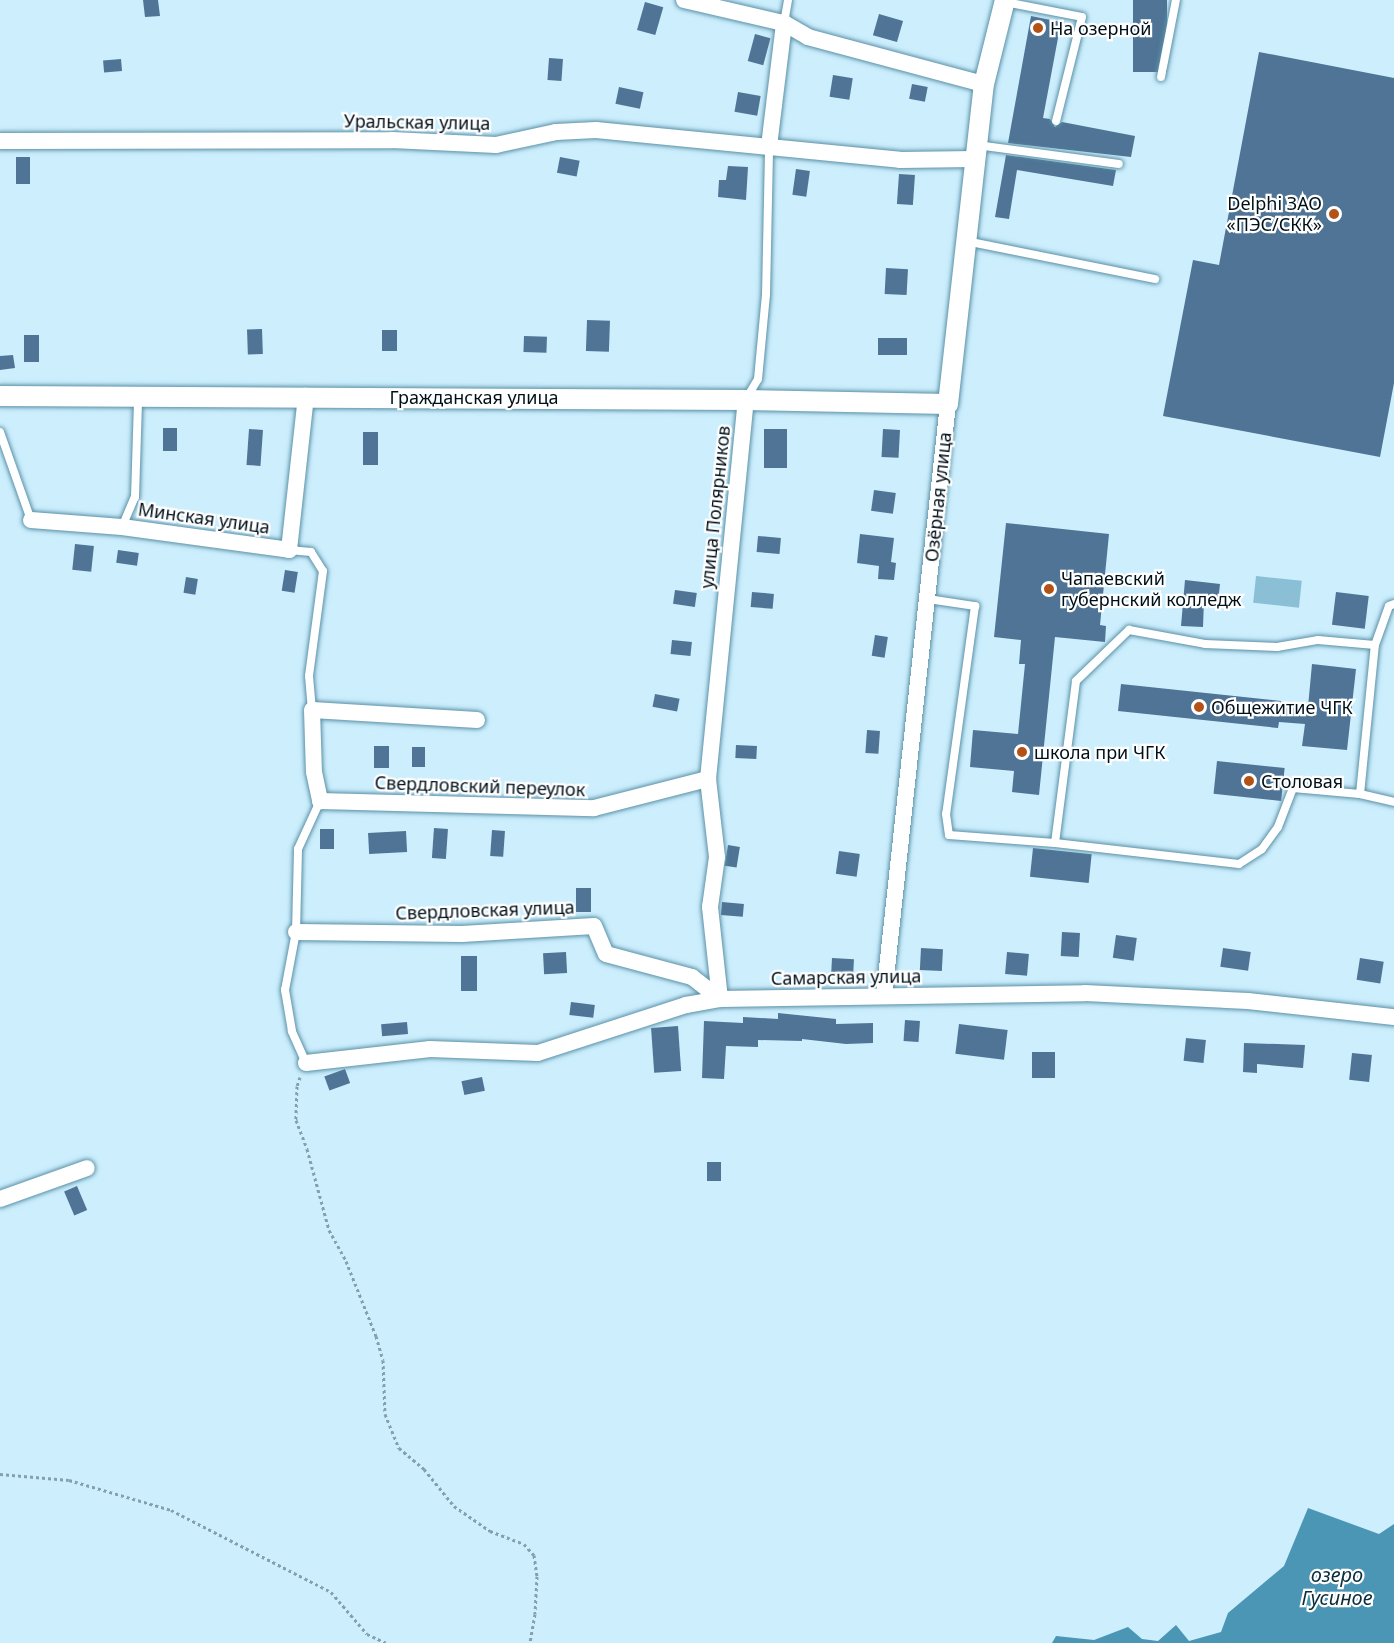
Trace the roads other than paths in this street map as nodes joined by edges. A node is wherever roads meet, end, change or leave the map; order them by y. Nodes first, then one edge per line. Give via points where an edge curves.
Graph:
1 (684, 0) edge
2 (788, 0) edge
3 (1176, 0) edge
4 (1005, 1) edge
5 (784, 23) junction
6 (1161, 77) dead end
7 (984, 84) junction
8 (1056, 122) dead end
9 (0, 141) edge
10 (769, 146) junction
11 (975, 152) junction
12 (1119, 164) dead end
13 (965, 241) junction
14 (1155, 279) dead end
15 (0, 396) edge
16 (306, 396) junction
17 (138, 399) junction
18 (746, 400) junction
19 (948, 404) junction
20 (0, 432) edge
21 (31, 520) joint
22 (122, 527) junction
23 (289, 550) junction
24 (928, 599) junction
25 (1394, 604) edge
26 (1375, 645) junction
27 (312, 710) junction
28 (477, 720) dead end
29 (708, 779) junction
30 (1359, 794) junction
31 (320, 801) junction
32 (1394, 802) edge
33 (1055, 843) junction
34 (296, 932) junction
35 (884, 996) junction
36 (720, 999) junction
37 (1394, 1017) edge
38 (306, 1063) joint
39 (87, 1168) dead end
40 (0, 1198) edge

1 - 5 street
2 - 5 lane
3 - 6 lane
4 - 7 street, Озёрная улица
4 - 8 lane via 1082,17
5 - 7 street via 808,38
5 - 10 street, улица Полярников
7 - 11 street, Озёрная улица
9 - 10 street, Уральская улица via 392,140 496,145 556,132 596,130
10 - 11 street, Уральская улица via 900,160
10 - 18 lane, улица Полярников via 766,295 758,379
11 - 12 lane
11 - 13 street, Озёрная улица
13 - 14 lane
13 - 19 street, Озёрная улица
15 - 17 street, Гражданская улица
16 - 17 street, Гражданская улица
16 - 18 street, Гражданская улица
16 - 23 street, Минская улица
17 - 22 lane via 135,497
18 - 19 street, Гражданская улица
18 - 29 street, улица Полярников
19 - 24 street, Озёрная улица
20 - 21 lane
21 - 22 street, Минская улица
22 - 23 street, Минская улица
23 - 27 lane via 311,552 323,571 309,676
24 - 33 lane via 975,606 946,814 949,835
24 - 35 street, Озёрная улица
25 - 26 lane via 1389,606
26 - 30 lane
26 - 33 lane via 1318,640 1277,647 1205,644 1129,630 1076,681
27 - 28 street
27 - 31 street via 314,772
29 - 31 street, Свердловский переулок via 594,808
29 - 36 street, улица Полярников via 717,857 710,907
30 - 32 lane
30 - 33 lane via 1293,788 1278,827 1262,849 1239,864
31 - 34 lane via 298,849
34 - 36 street, Свердловская улица via 462,934 594,926 606,954 692,977
34 - 38 lane via 285,990 292,1031
35 - 36 street, Самарская улица
35 - 37 street, Самарская улица via 1085,993 1248,1001
36 - 38 street, Самарская улица via 686,1005 538,1053 430,1049
39 - 40 street

